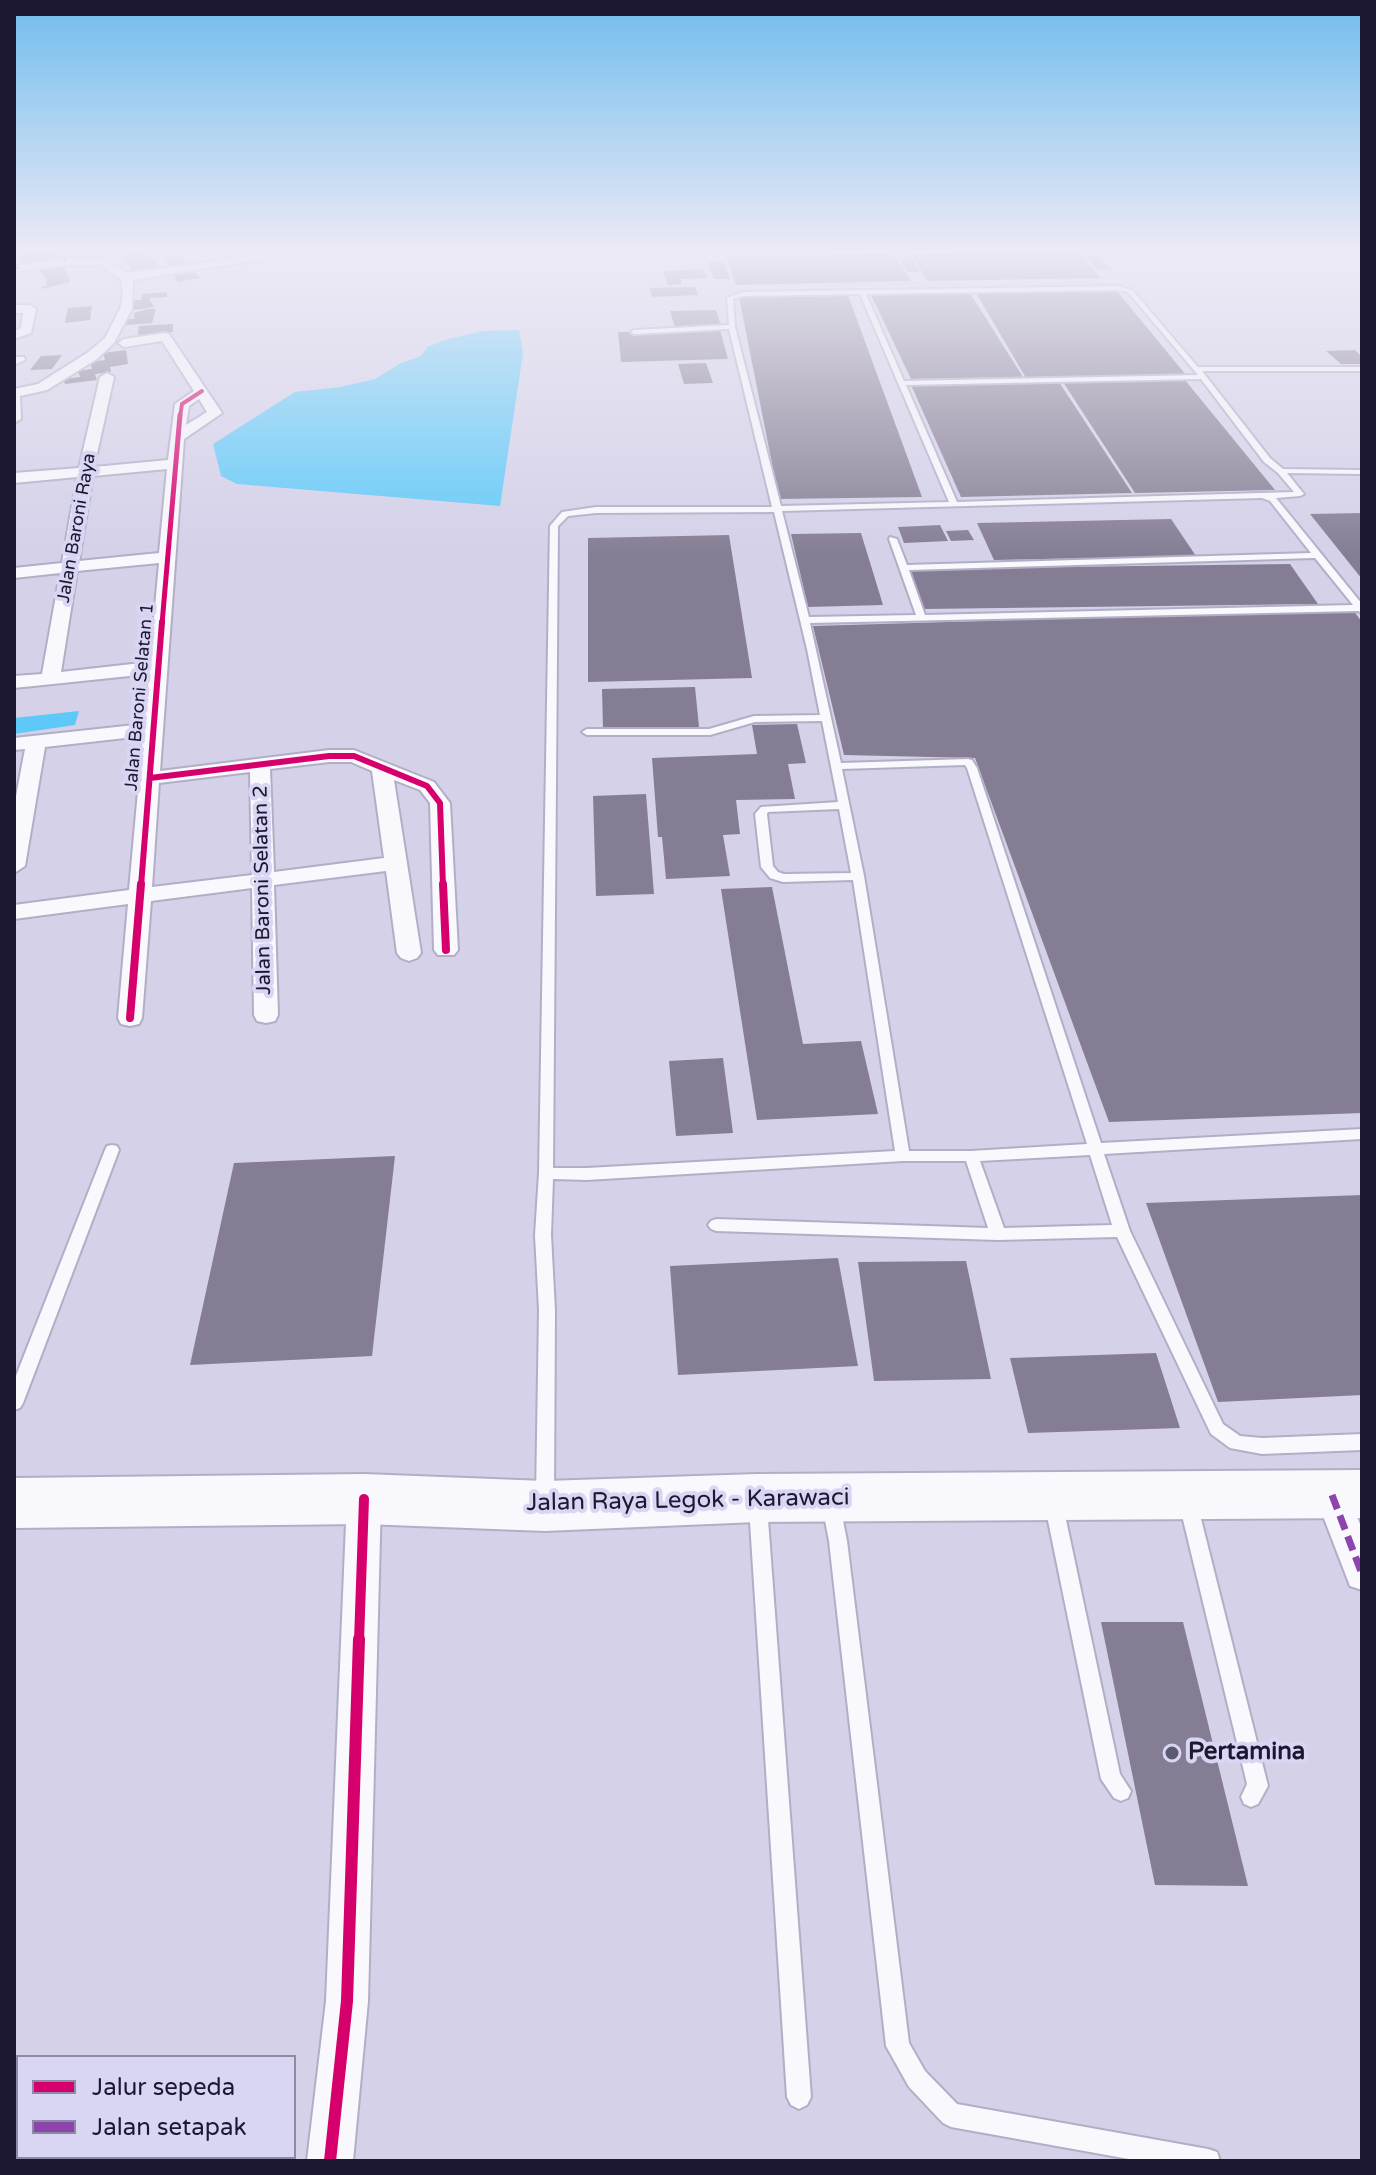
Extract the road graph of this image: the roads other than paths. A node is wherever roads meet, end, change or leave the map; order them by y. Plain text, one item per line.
1 (94, 354) edge
2 (176, 354) edge
3 (738, 354) edge
4 (889, 354) edge
5 (1182, 354) edge
6 (1362, 369) edge
7 (1199, 373) junction
8 (107, 377) dead end
9 (902, 383) junction
10 (202, 391) junction
11 (14, 395) edge
12 (14, 419) edge
13 (177, 437) junction
14 (175, 464) junction
15 (86, 471) junction
16 (1281, 471) junction
17 (1362, 472) edge
18 (14, 478) edge
19 (1262, 496) junction
20 (954, 504) junction
21 (776, 509) junction
22 (893, 539) dead end
23 (1318, 555) junction
24 (168, 557) junction
25 (69, 567) junction
26 (903, 568) junction
27 (14, 573) edge
28 (1362, 609) edge
29 (922, 618) junction
30 (805, 620) junction
31 (159, 667) junction
32 (50, 679) junction
33 (14, 682) edge
34 (826, 718) junction
35 (154, 729) junction
36 (587, 732) dead end
37 (36, 742) junction
38 (14, 744) edge
39 (260, 765) junction
40 (836, 766) junction
41 (382, 768) junction
42 (150, 778) junction
43 (844, 805) junction
44 (395, 863) junction
45 (14, 866) edge
46 (858, 876) junction
47 (263, 880) junction
48 (140, 896) junction
49 (14, 912) edge
50 (446, 950) dead end
51 (409, 953) dead end
52 (266, 1015) dead end
53 (130, 1018) dead end
54 (1362, 1134) edge
55 (1097, 1149) junction
56 (112, 1150) dead end
57 (903, 1156) junction
58 (971, 1156) junction
59 (546, 1173) junction
60 (716, 1225) dead end
61 (1122, 1231) junction
62 (998, 1234) junction
63 (14, 1403) edge
64 (1362, 1442) edge
65 (1347, 1494) edge
66 (1186, 1495) junction
67 (1052, 1496) junction
68 (829, 1497) junction
69 (757, 1498) junction
70 (364, 1499) junction
71 (14, 1503) edge
72 (545, 1506) junction
73 (1362, 1574) edge
74 (1121, 1791) dead end
75 (1251, 1797) dead end
76 (799, 2097) dead end
77 (330, 2161) edge
78 (1208, 2161) edge

1 - 11 street
2 - 10 street
3 - 21 lane
4 - 9 lane
5 - 7 lane
6 - 7 lane
7 - 9 lane
7 - 16 lane
8 - 15 street, Jalan Baroni Raya
9 - 20 lane
10 - 13 street, Jalan Baroni Selatan 1
10 - 13 street
11 - 12 street
13 - 14 street, Jalan Baroni Selatan 1
14 - 15 street
14 - 24 street, Jalan Baroni Selatan 1
15 - 18 street
15 - 25 street, Jalan Baroni Raya
16 - 17 lane
16 - 19 lane
19 - 20 lane
19 - 23 lane
20 - 21 lane
21 - 30 lane
21 - 59 lane
22 - 26 lane
23 - 26 lane
23 - 28 lane
24 - 25 street
24 - 31 street, Jalan Baroni Selatan 1
25 - 27 street
25 - 32 street, Jalan Baroni Raya
26 - 29 lane
28 - 29 lane
29 - 30 lane
30 - 34 lane
31 - 32 street
31 - 35 street, Jalan Baroni Selatan 1
32 - 33 street
34 - 36 lane
34 - 40 lane
35 - 37 street
35 - 42 street, Jalan Baroni Selatan 1
37 - 38 street
37 - 45 street
39 - 41 street
39 - 42 street
39 - 47 street, Jalan Baroni Selatan 2
40 - 43 lane
40 - 55 lane
41 - 44 street
41 - 50 street
42 - 48 street, Jalan Baroni Selatan 1
43 - 46 lane
43 - 46 lane
44 - 47 street
44 - 51 street
46 - 57 lane
47 - 48 street
47 - 52 street, Jalan Baroni Selatan 2
48 - 49 street
48 - 53 street, Jalan Baroni Selatan 1
54 - 55 lane
55 - 58 lane
55 - 61 lane
56 - 63 lane
57 - 58 lane
57 - 59 lane
58 - 62 lane
59 - 72 lane
60 - 62 lane
61 - 62 lane
61 - 64 lane
65 - 66 main road, Jalan Raya Legok - Karawaci
65 - 73 street
66 - 67 main road, Jalan Raya Legok - Karawaci
66 - 75 lane
67 - 68 main road, Jalan Raya Legok - Karawaci
67 - 74 lane
68 - 69 main road, Jalan Raya Legok - Karawaci
68 - 78 lane
69 - 72 main road, Jalan Raya Legok - Karawaci
69 - 76 lane
70 - 71 main road, Jalan Raya Legok - Karawaci
70 - 72 main road, Jalan Raya Legok - Karawaci
70 - 77 street

